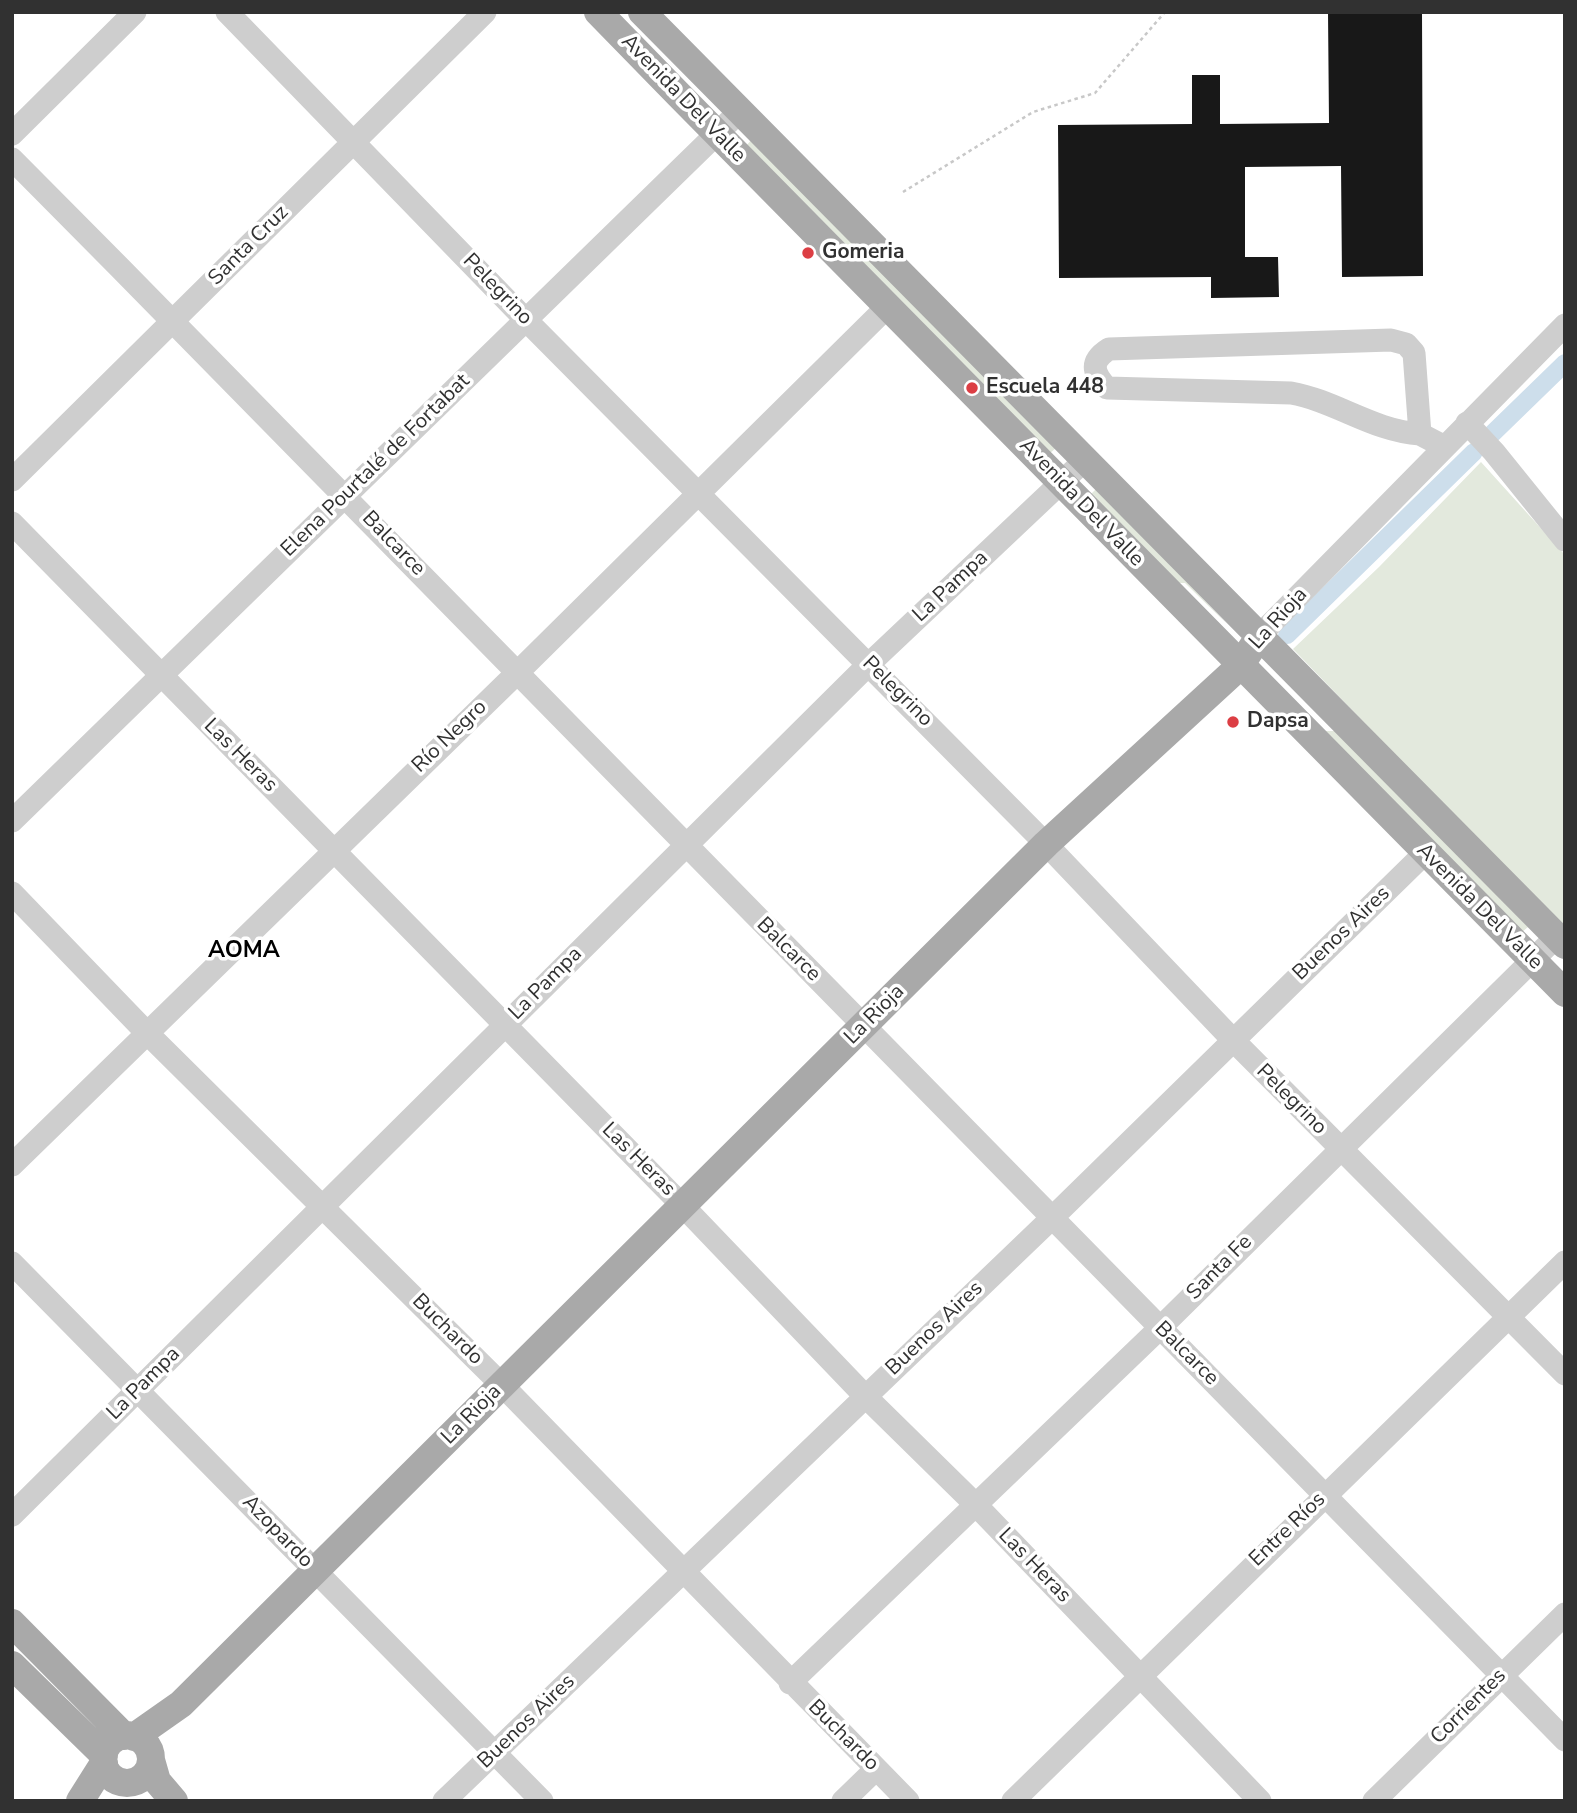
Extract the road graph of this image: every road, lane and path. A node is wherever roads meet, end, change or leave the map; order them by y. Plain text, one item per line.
1 (135, 12) edge
2 (227, 12) edge
3 (485, 12) edge
4 (598, 12) edge
5 (642, 12) edge
6 (1165, 12) edge
7 (739, 112) junction
8 (12, 134) edge
9 (716, 134) junction
10 (354, 141) junction
11 (12, 159) edge
12 (903, 192) dead end
13 (887, 307) junction
14 (525, 320) junction
15 (174, 322) junction
16 (1565, 325) edge
17 (1467, 423) junction
18 (1420, 434) junction
19 (1443, 446) junction
20 (1086, 459) junction
21 (12, 480) edge
22 (1062, 482) junction
23 (698, 494) junction
24 (346, 496) junction
25 (12, 523) edge
26 (1565, 540) edge
27 (1260, 635) junction
28 (869, 664) junction
29 (1240, 666) junction
30 (517, 673) junction
31 (161, 677) junction
32 (12, 821) edge
33 (1046, 844) junction
34 (685, 846) junction
35 (332, 850) junction
36 (1424, 854) junction
37 (12, 893) edge
38 (1560, 941) edge
39 (1533, 960) junction
40 (1565, 993) edge
41 (504, 1026) junction
42 (863, 1027) junction
43 (146, 1032) junction
44 (1233, 1040) junction
45 (1340, 1149) junction
46 (12, 1165) edge
47 (322, 1206) junction
48 (683, 1206) junction
49 (1052, 1218) junction
50 (1565, 1262) edge
51 (12, 1263) edge
52 (1507, 1317) junction
53 (1160, 1328) junction
54 (1565, 1374) edge
55 (502, 1385) junction
56 (138, 1391) junction
57 (865, 1396) junction
58 (1325, 1494) junction
59 (976, 1505) junction
60 (12, 1515) edge
61 (315, 1571) junction
62 (684, 1572) junction
63 (1565, 1614) edge
64 (12, 1623) edge
65 (12, 1665) edge
66 (1501, 1675) junction
67 (1138, 1676) junction
68 (790, 1683) junction
69 (1565, 1740) edge
70 (128, 1750) junction
71 (495, 1753) junction
72 (876, 1769) junction
73 (136, 1789) edge
74 (80, 1801) edge
75 (95, 1801) edge
76 (174, 1801) edge
77 (444, 1801) edge
78 (542, 1801) edge
79 (843, 1801) edge
80 (908, 1801) edge
81 (1013, 1801) edge
82 (1260, 1801) edge
83 (1374, 1801) edge

1 - 8 street
2 - 10 street, Pelegrino
3 - 10 street, Santa Cruz
4 - 9 main road, Avenida Del Valle
5 - 7 main road, Avenida Del Valle
6 - 12 path
7 - 9 street, Elena Pourtalé de Fortabat
7 - 20 main road, Avenida Del Valle
9 - 13 main road, Avenida Del Valle
9 - 14 street, Elena Pourtalé de Fortabat
10 - 14 street, Pelegrino
10 - 15 street, Santa Cruz
11 - 15 street, Balcarce
13 - 22 main road, Avenida Del Valle
13 - 23 street, Río Negro
14 - 23 street, Pelegrino
14 - 24 street, Elena Pourtalé de Fortabat
15 - 21 street, Santa Cruz
15 - 24 street, Balcarce
16 - 17 street, La Rioja
17 - 19 street, La Rioja
17 - 26 street
18 - 18 street
18 - 19 street
19 - 27 street, La Rioja
20 - 22 street, La Pampa
20 - 27 main road, Avenida Del Valle
22 - 28 street, La Pampa
22 - 29 main road, Avenida Del Valle
23 - 28 street, Pelegrino
23 - 30 street, Río Negro
24 - 30 street, Balcarce
24 - 31 street, Elena Pourtalé de Fortabat
25 - 31 street, Las Heras
27 - 29 main road, La Rioja
27 - 38 main road, Avenida Del Valle
28 - 33 street, Pelegrino
28 - 34 street, La Pampa
29 - 33 main road, La Rioja
29 - 36 main road, Avenida Del Valle
30 - 34 street, Balcarce
30 - 35 street, Río Negro
31 - 32 street, Elena Pourtalé de Fortabat
31 - 35 street, Las Heras
33 - 42 main road, La Rioja
33 - 44 street, Pelegrino
34 - 41 street, La Pampa
34 - 42 street, Balcarce
35 - 41 street, Las Heras
35 - 43 street, Río Negro
36 - 39 main road, Avenida Del Valle
36 - 44 street, Buenos Aires
37 - 43 street, Buchardo
38 - 39 street, Santa Fe
39 - 40 main road, Avenida Del Valle
39 - 45 street, Santa Fe
41 - 47 street, La Pampa
41 - 48 street, Las Heras
42 - 48 main road, La Rioja
42 - 49 street, Balcarce
43 - 46 street, Río Negro
43 - 47 street, Buchardo
44 - 45 street, Pelegrino
44 - 49 street, Buenos Aires
45 - 52 street, Pelegrino
45 - 53 street, Santa Fe
47 - 55 street, Buchardo
47 - 56 street, La Pampa
48 - 55 main road, La Rioja
48 - 57 street, Las Heras
49 - 53 street, Balcarce
49 - 57 street, Buenos Aires
50 - 52 street, Entre Ríos
51 - 56 street, Azopardo
52 - 54 street, Pelegrino
52 - 58 street, Entre Ríos
53 - 58 street, Balcarce
53 - 59 street, Santa Fe
55 - 61 main road, La Rioja
55 - 62 street, Buchardo
56 - 60 street, La Pampa
56 - 61 street, Azopardo
57 - 59 street, Las Heras
57 - 62 street, Buenos Aires
58 - 66 street, Balcarce
58 - 67 street, Entre Ríos
59 - 67 street, Las Heras
59 - 68 street, Santa Fe
61 - 70 main road, La Rioja
61 - 71 street, Azopardo
62 - 68 street, Buchardo
62 - 71 street, Buenos Aires
63 - 66 street, Corrientes
64 - 70 main road
65 - 70 main road
66 - 69 street, Balcarce
66 - 83 street, Corrientes
67 - 81 street, Entre Ríos
67 - 82 street, Las Heras
68 - 72 street, Buchardo
70 - 73 main road
70 - 74 main road, La Rioja
70 - 76 main road
71 - 77 street, Buenos Aires
71 - 78 street, Azopardo
72 - 79 street
72 - 80 street, Buchardo
73 - 75 main road

